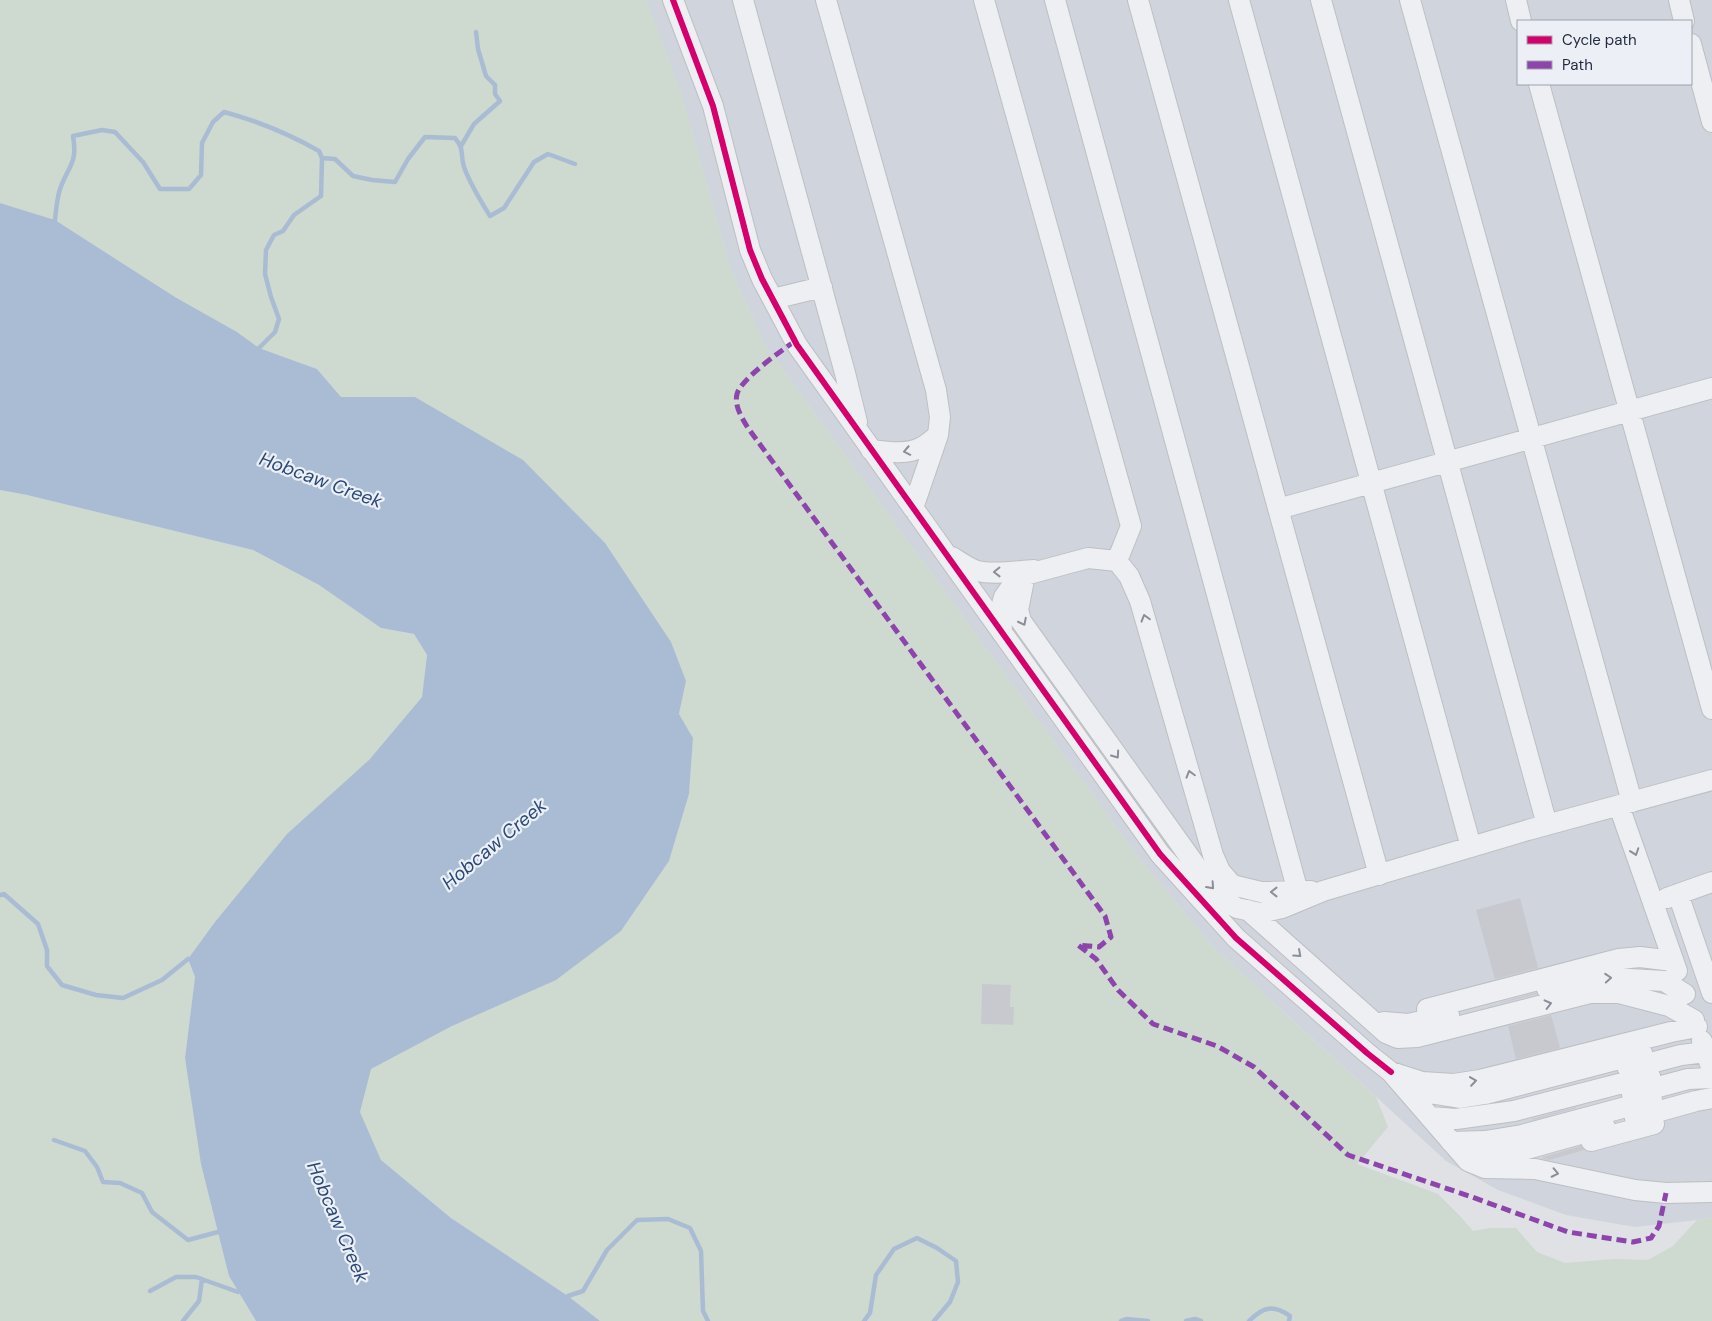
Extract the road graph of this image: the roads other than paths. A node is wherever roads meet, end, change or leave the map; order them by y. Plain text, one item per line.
1 (673, 0) edge
2 (743, 0) edge
3 (826, 0) edge
4 (984, 0) edge
5 (1055, 0) edge
6 (1138, 0) edge
7 (1239, 0) edge
8 (1321, 0) edge
9 (1410, 0) edge
10 (1516, 0) edge
11 (1679, 0) edge
12 (1522, 20) edge
13 (1684, 20) edge
14 (1692, 48) edge
15 (1539, 85) edge
16 (1712, 122) edge
17 (822, 287) junction
18 (773, 299) junction
19 (1712, 388) edge
20 (1629, 411) junction
21 (938, 435) junction
22 (1531, 438) junction
23 (866, 442) junction
24 (1448, 462) junction
25 (1372, 483) junction
26 (913, 508) junction
27 (1278, 509) junction
28 (946, 554) junction
29 (1117, 562) junction
30 (1045, 570) junction
31 (1025, 575) junction
32 (1002, 633) junction
33 (1712, 709) edge
34 (1712, 780) edge
35 (1625, 804) junction
36 (1547, 825) junction
37 (1471, 847) junction
38 (1378, 875) junction
39 (1712, 882) edge
40 (1323, 891) junction
41 (1298, 892) junction
42 (1678, 894) junction
43 (1653, 903) junction
44 (1248, 910) junction
45 (1673, 960) junction
46 (1712, 993) edge
47 (1685, 994) junction
48 (1366, 1015) junction
49 (1705, 1050) edge
50 (1391, 1072) junction
51 (1712, 1087) edge
52 (1405, 1089) junction
53 (1712, 1098) edge
54 (1712, 1109) edge
55 (1445, 1135) junction
56 (1712, 1192) edge

1 - 18 street
2 - 17 street
3 - 21 street
4 - 29 street
5 - 41 street
6 - 27 street
7 - 25 street
8 - 24 street
9 - 22 street
10 - 12 street
11 - 13 street
14 - 16 street
15 - 20 street
17 - 18 street
17 - 23 street
18 - 23 street
19 - 20 street
20 - 22 street
20 - 33 street
21 -> 23 street
21 - 26 street
22 - 24 street
22 - 35 street
23 - 26 street
24 - 25 street
24 - 36 street
25 - 27 street
25 - 37 street
26 - 28 street
27 - 38 street
30 -> 28 street
28 - 32 street
29 - 30 street
41 -> 29 street
30 - 31 street
31 - 32 street
31 -> 44 street
32 - 50 street
34 - 35 street
35 - 36 street
35 -> 43 street
36 - 37 street
37 - 38 street
38 - 40 street
39 - 42 street
40 - 41 street
40 - 44 street
42 - 43 street
42 - 46 street
43 - 45 street
44 -> 48 street
45 - 47 street
45 - 48 street
48 -> 47 street
47 - 49 street
48 -> 49 street
50 -> 49 street
49 - 52 street
49 - 55 street
49 - 55 street
50 - 52 street
51 - 55 street
52 - 55 street
53 - 55 street
54 - 55 street
55 -> 56 street

